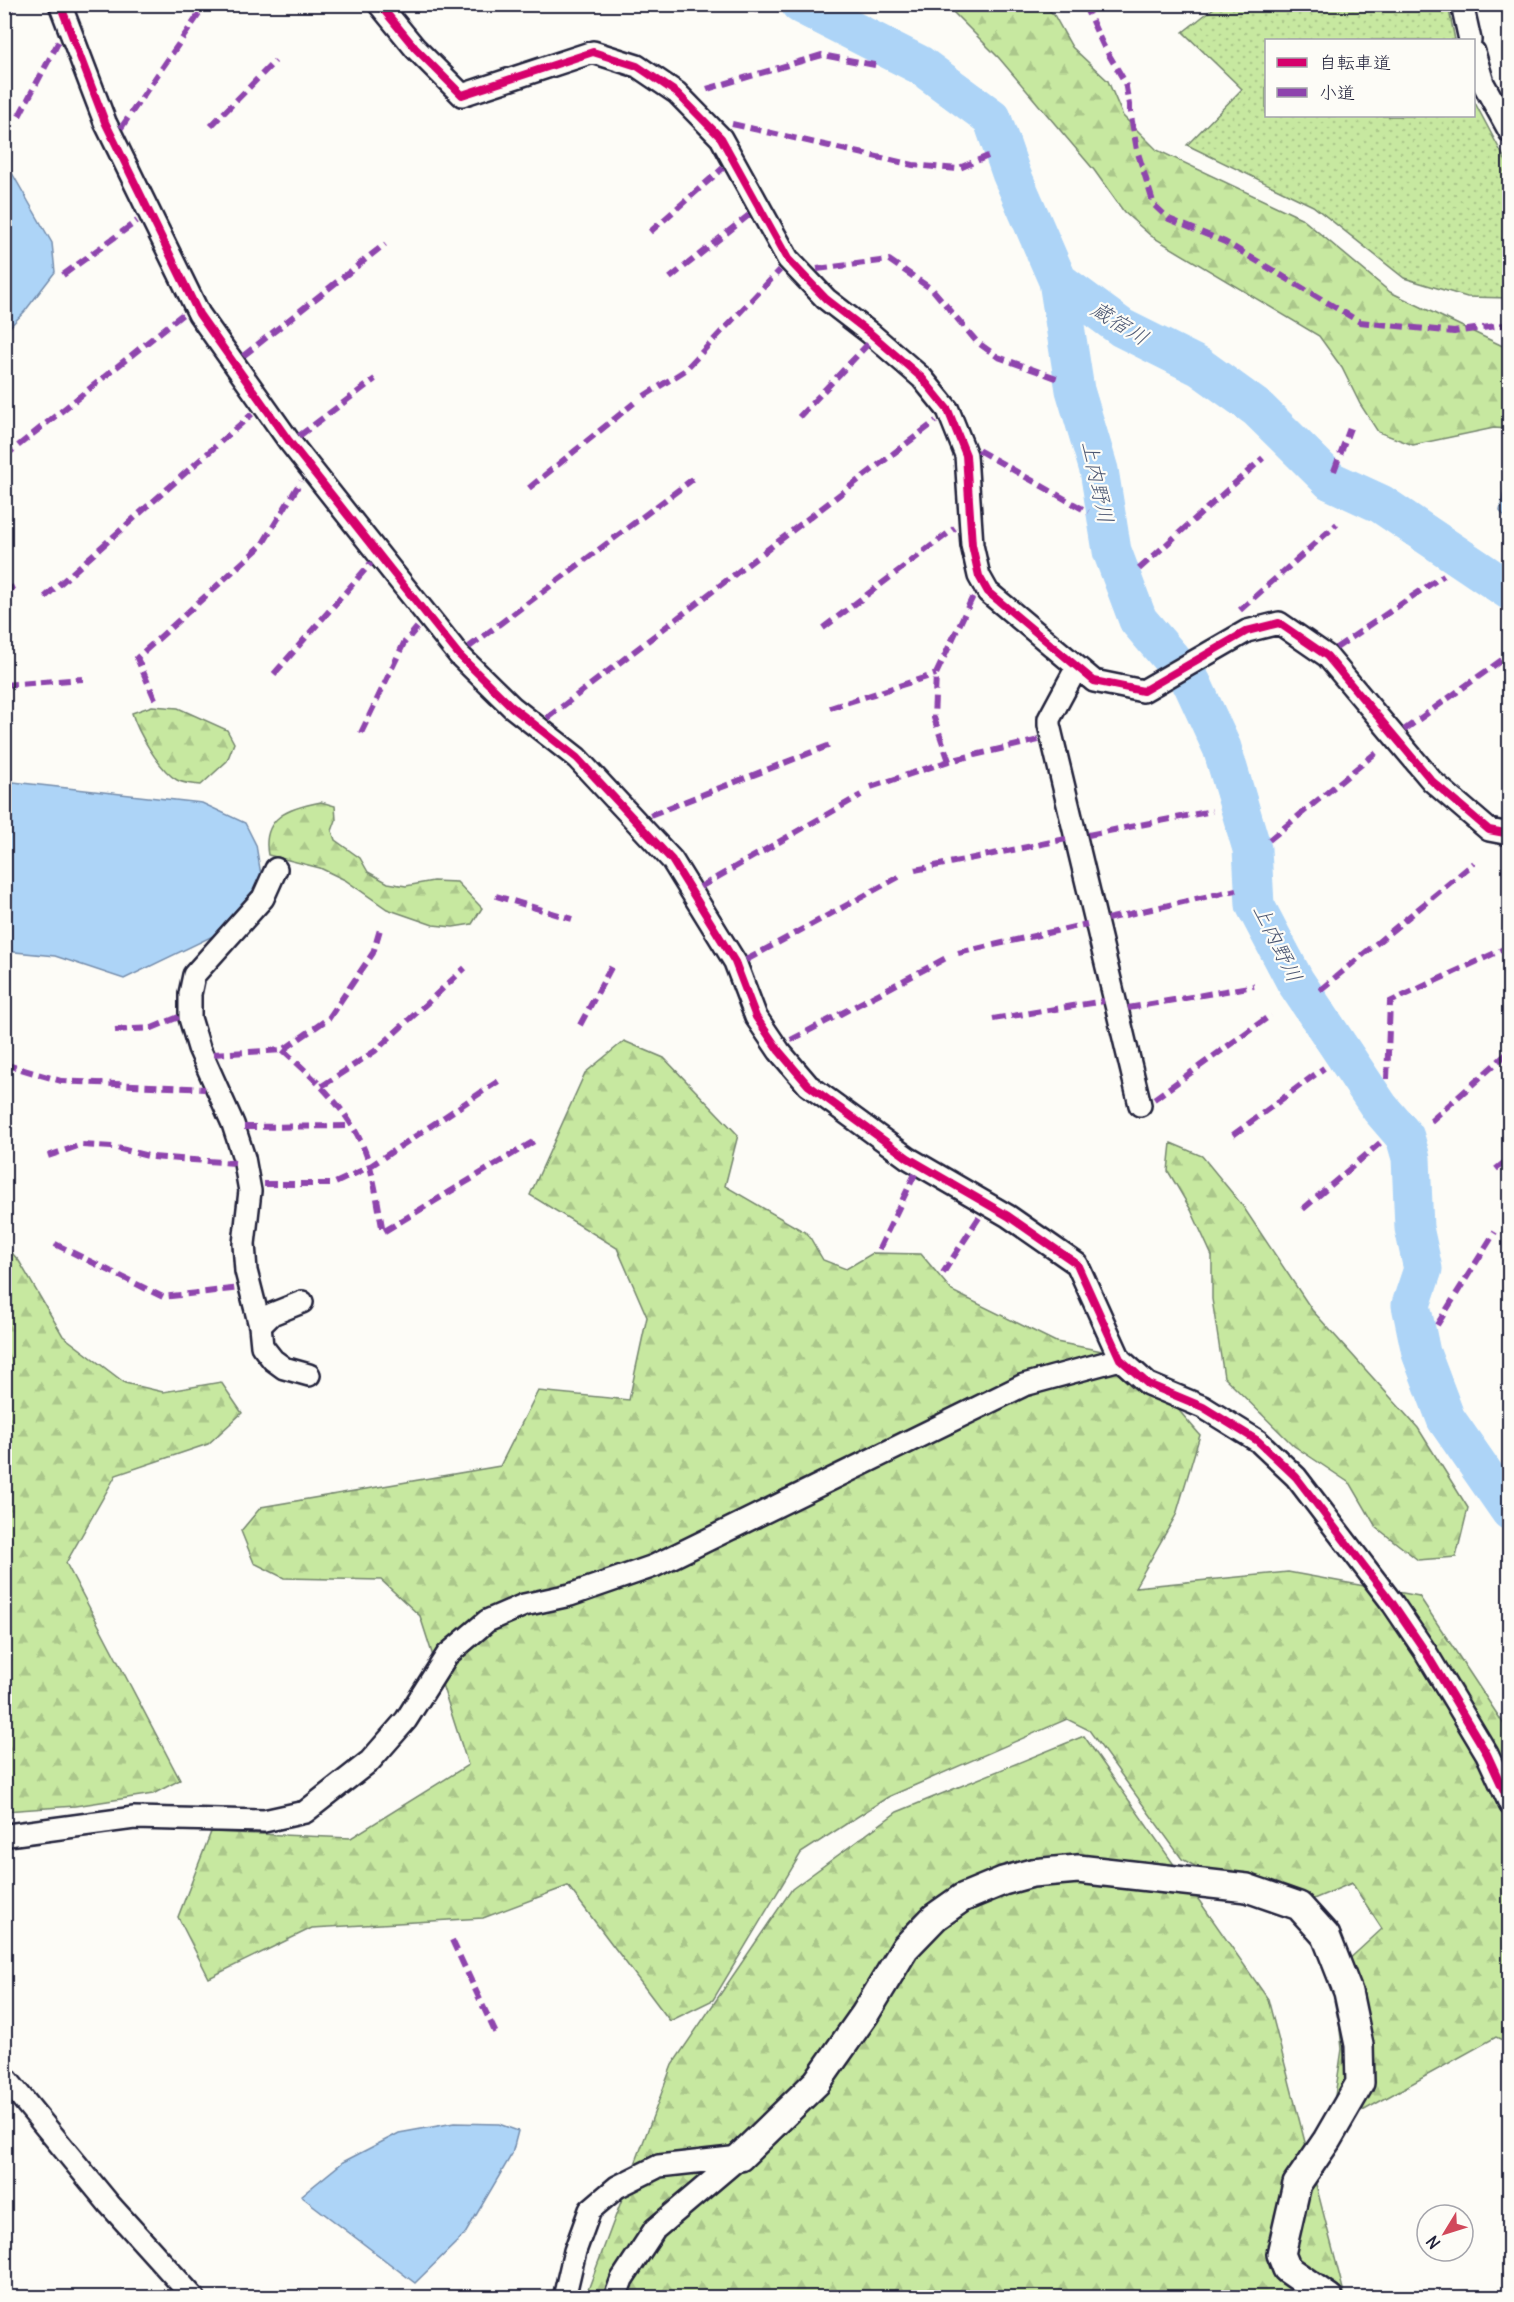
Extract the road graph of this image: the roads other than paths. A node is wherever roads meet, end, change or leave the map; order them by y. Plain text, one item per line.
1 (60, 4) edge
2 (380, 4) edge
3 (1462, 4) edge
4 (1470, 39) edge
5 (1475, 58) edge
6 (1509, 132) edge
7 (1077, 667) junction
8 (1509, 834) edge
9 (276, 869) dead end
10 (1140, 1105) dead end
11 (302, 1302) dead end
12 (260, 1326) junction
13 (1120, 1359) junction
14 (309, 1375) dead end
15 (1509, 1804) edge
16 (4, 1833) edge
17 (4, 2076) edge
18 (740, 2157) junction
19 (194, 2298) edge
20 (564, 2298) edge
21 (615, 2298) edge
22 (1329, 2298) edge

1 - 13 street
2 - 7 street
3 - 4 street
5 - 6 street
7 - 8 street
7 - 10 street
9 - 12 street
11 - 12 street
12 - 14 street
13 - 15 street
13 - 16 street
17 - 19 street
18 - 20 street
18 - 21 street
18 - 22 street

